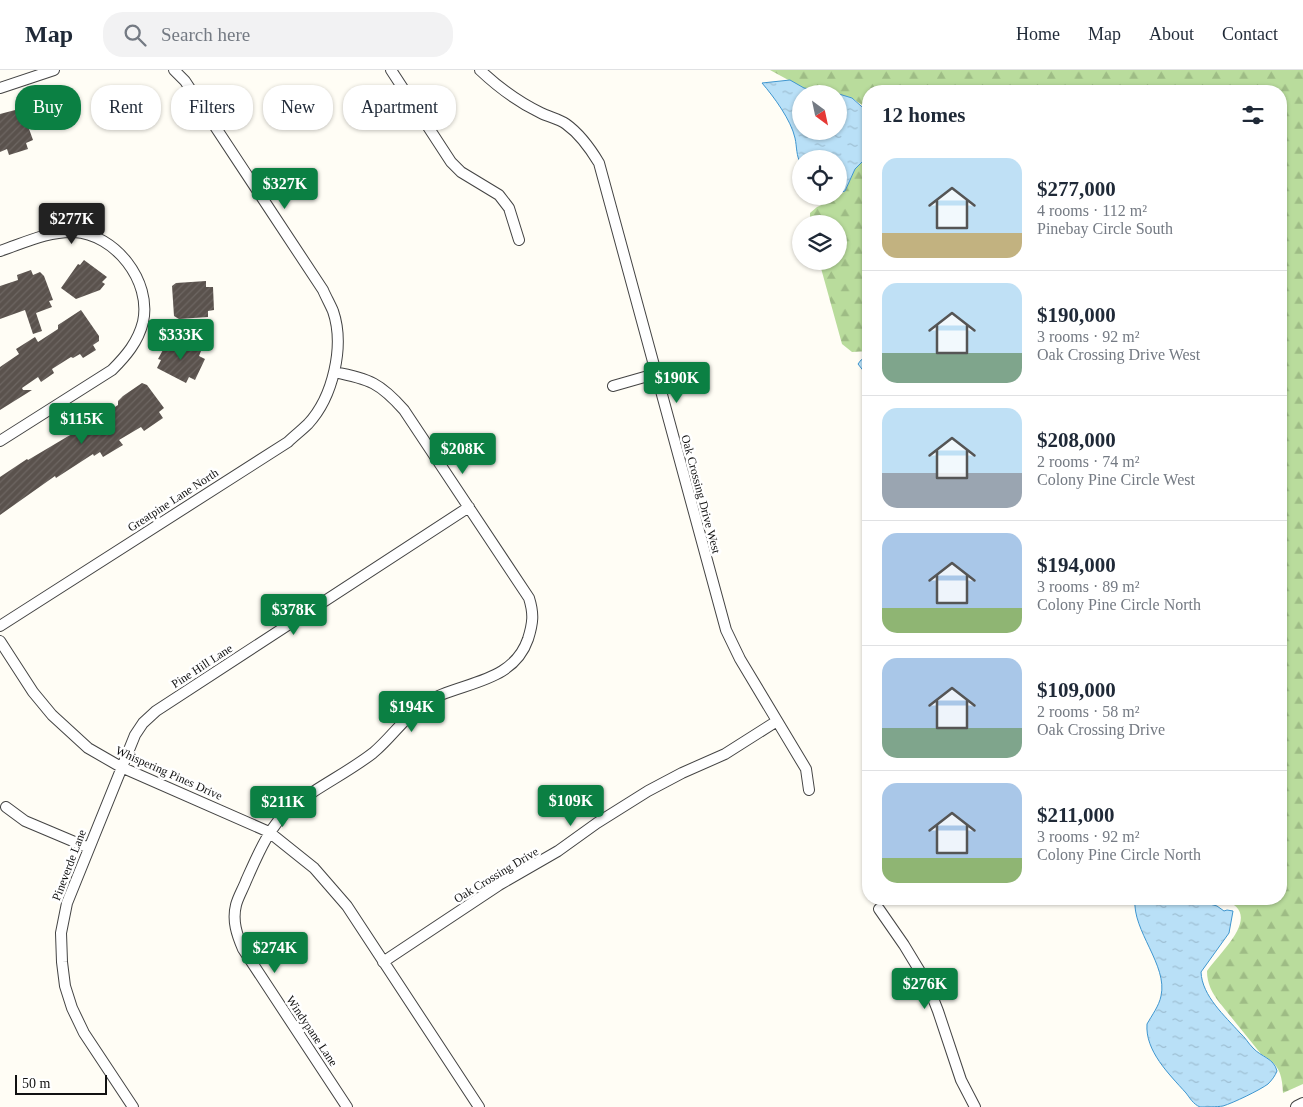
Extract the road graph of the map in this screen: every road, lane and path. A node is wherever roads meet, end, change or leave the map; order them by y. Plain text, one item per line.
1 (54, 70) edge
2 (174, 70) edge
3 (391, 70) edge
4 (480, 70) edge
5 (0, 88) edge
6 (518, 240) dead end
7 (0, 251) edge
8 (334, 372) junction
9 (656, 374) junction
10 (613, 386) dead end
11 (0, 441) edge
12 (469, 508) junction
13 (0, 626) edge
14 (0, 641) edge
15 (777, 721) junction
16 (121, 768) junction
17 (809, 790) dead end
18 (6, 807) dead end
19 (269, 832) junction
20 (89, 848) junction
21 (879, 909) dead end
22 (383, 962) junction
23 (1303, 1104) edge
24 (133, 1107) edge
25 (348, 1107) edge
26 (479, 1107) edge
27 (975, 1107) edge
28 (1296, 1107) edge

1 - 5 street
2 - 8 street, Greatpine Lane North
3 - 6 street
4 - 9 street, Oak Crossing Drive West
7 - 11 street
8 - 12 street
8 - 13 street, Greatpine Lane North
9 - 10 street
9 - 15 street, Oak Crossing Drive West
12 - 16 street, Pine Hill Lane
12 - 19 street, Windypane Lane
14 - 16 street, Whispering Pines Drive
15 - 17 street, Oak Crossing Drive West
15 - 22 street, Oak Crossing Drive
16 - 19 street, Whispering Pines Drive
16 - 20 street, Pineverde Lane
18 - 20 street
19 - 22 street, Whispering Pines Drive
19 - 25 street, Windypane Lane
20 - 24 street, Pineverde Lane
21 - 27 street
22 - 26 street, Whispering Pines Drive
23 - 28 street

